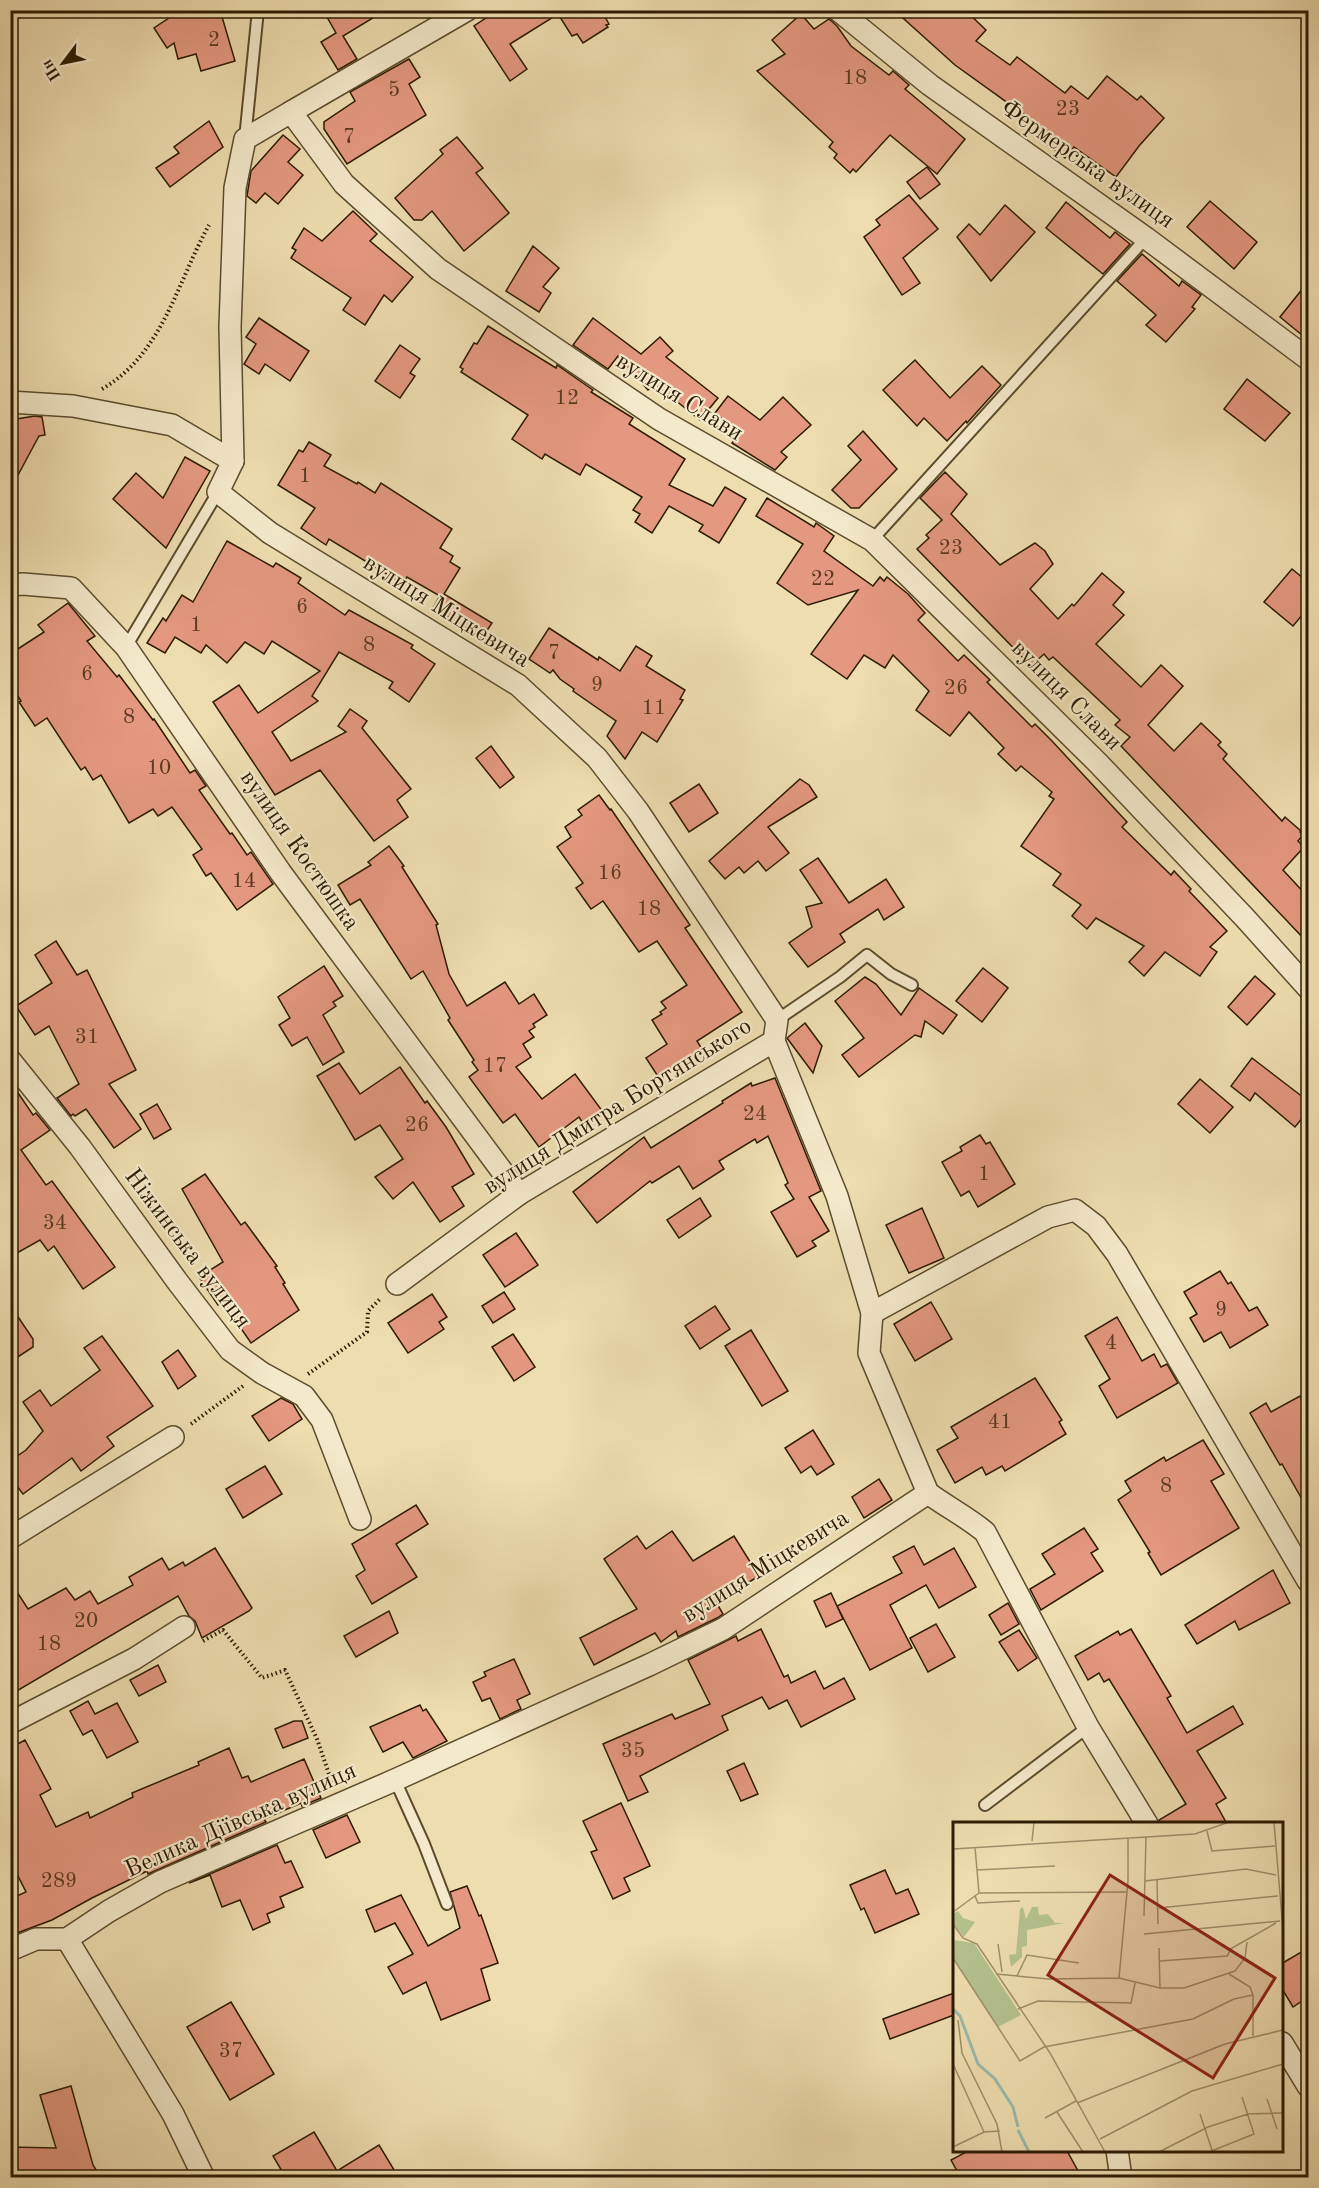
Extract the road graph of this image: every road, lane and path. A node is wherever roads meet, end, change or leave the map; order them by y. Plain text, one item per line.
1 (258, 10) edge
2 (466, 10) edge
3 (838, 10) edge
4 (291, 112) junction
5 (245, 139) junction
6 (211, 223) dead end
7 (1146, 238) junction
8 (1308, 359) edge
9 (97, 391) dead end
10 (10, 402) edge
11 (233, 461) junction
12 (218, 492) junction
13 (872, 540) junction
14 (10, 585) edge
15 (126, 647) junction
16 (912, 984) dead end
17 (1308, 988) edge
18 (775, 1030) junction
19 (10, 1060) edge
20 (519, 1194) junction
21 (397, 1284) dead end
22 (368, 1311) dead end
23 (872, 1313) junction
24 (311, 1371) dead end
25 (262, 1372) junction
26 (173, 1437) joint
27 (928, 1493) junction
28 (360, 1519) dead end
29 (13, 1530) edge
30 (1308, 1581) edge
31 (184, 1627) joint
32 (10, 1723) edge
33 (1088, 1727) junction
34 (495, 1735) joint
35 (395, 1780) junction
36 (339, 1804) junction
37 (985, 1805) dead end
38 (1146, 1822) edge
39 (447, 1904) dead end
40 (67, 1939) junction
41 (10, 1950) edge
42 (1283, 2046) edge
43 (1308, 2086) edge
44 (1117, 2152) edge
45 (204, 2178) edge
46 (1121, 2178) edge

1 - 5 lane
2 - 4 street
3 - 7 street, Фермерська вулиця
4 - 5 street
4 - 13 street, вулиця Слави
5 - 11 street
6 - 9 path
7 - 8 street, Фермерська вулиця
7 - 13 lane
10 - 11 street
11 - 12 street
12 - 15 lane
12 - 18 street, вулиця Міцкевича
13 - 17 street, вулиця Слави
14 - 15 street, вулиця Костюшка
15 - 20 street, вулиця Костюшка
16 - 18 lane, вулиця Дмитра Бортянського
18 - 20 street, вулиця Дмитра Бортянського
18 - 23 street, вулиця Міцкевича
19 - 25 street, Ніжинська вулиця
20 - 21 street, вулиця Дмитра Бортянського
22 - 24 path
23 - 27 street, вулиця Міцкевича
23 - 30 street
25 - 26 path
25 - 28 street, Ніжинська вулиця
26 - 29 street
27 - 33 street
27 - 34 street, вулиця Міцкевича
31 - 32 street
31 - 36 path
33 - 37 lane
33 - 38 street
34 - 35 street, Велика Діївська вулиця
35 - 36 street, Велика Діївська вулиця
35 - 39 lane
36 - 40 street, Велика Діївська вулиця
40 - 41 street
40 - 45 street
42 - 43 street
44 - 46 street

